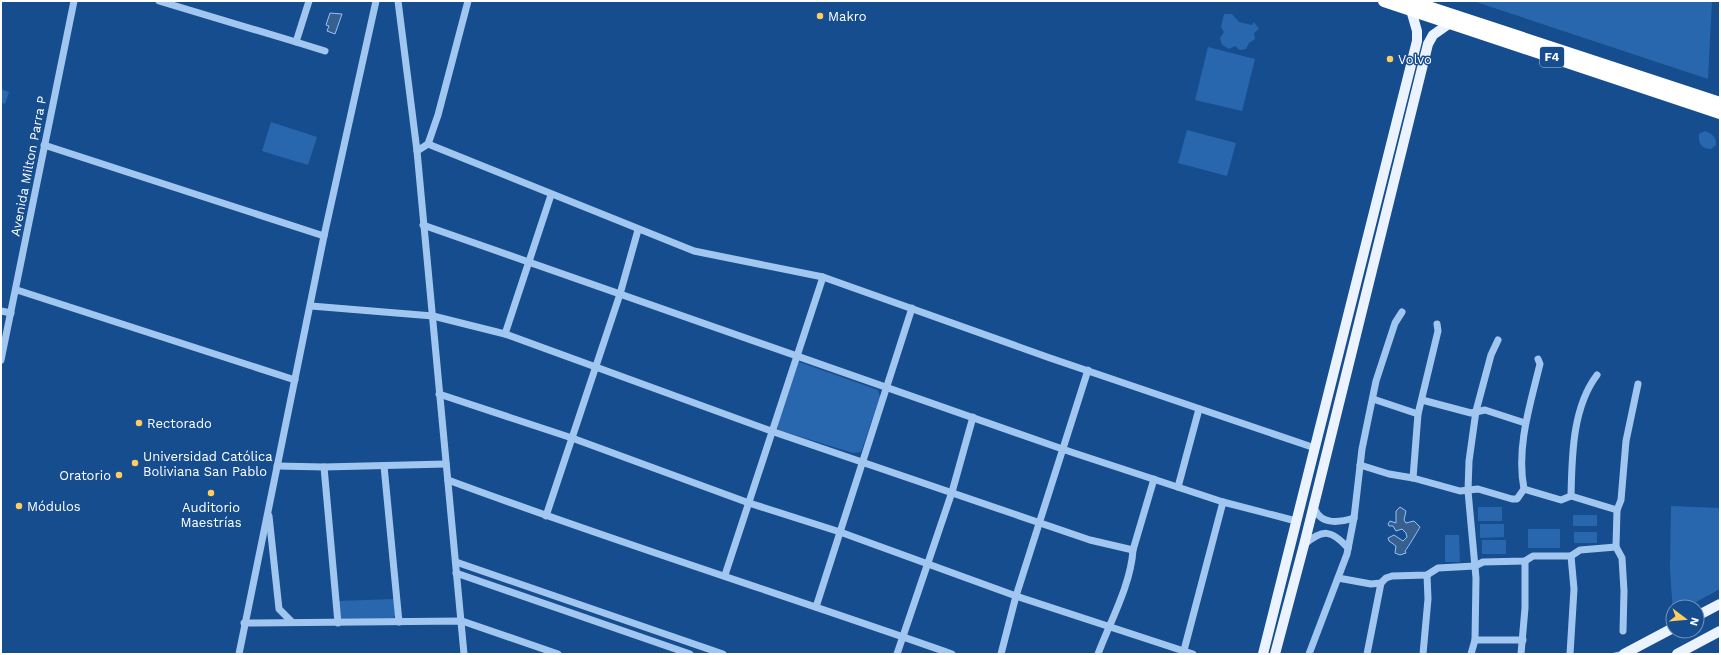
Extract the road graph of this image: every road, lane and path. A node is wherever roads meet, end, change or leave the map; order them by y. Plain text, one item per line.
1 (74, 1) edge
2 (159, 1) edge
3 (309, 1) edge
4 (376, 1) edge
5 (398, 1) edge
6 (468, 1) edge
7 (1384, 1) edge
8 (1410, 6) edge
9 (1450, 22) junction
10 (1417, 41) junction
11 (296, 42) junction
12 (1428, 44) junction
13 (325, 51) dead end
14 (1720, 104) edge
15 (1720, 113) edge
16 (428, 144) junction
17 (44, 145) junction
18 (417, 151) junction
19 (551, 195) junction
20 (424, 225) junction
21 (638, 230) junction
22 (324, 236) junction
23 (530, 261) junction
24 (823, 277) junction
25 (1358, 277) junction
26 (1370, 278) junction
27 (16, 290) junction
28 (620, 294) junction
29 (311, 306) junction
30 (912, 308) junction
31 (1, 311) edge
32 (1402, 312) dead end
33 (11, 313) junction
34 (433, 316) junction
35 (1437, 324) dead end
36 (505, 334) junction
37 (1498, 340) dead end
38 (798, 357) junction
39 (1538, 358) dead end
40 (1, 360) edge
41 (596, 366) junction
42 (1088, 370) junction
43 (1597, 375) dead end
44 (295, 380) junction
45 (1638, 384) dead end
46 (887, 386) junction
47 (439, 394) junction
48 (1373, 399) junction
49 (1422, 400) junction
50 (1199, 409) junction
51 (1476, 411) junction
52 (1418, 414) junction
53 (974, 418) junction
54 (1525, 423) junction
55 (774, 432) junction
56 (572, 438) junction
57 (1315, 448) junction
58 (1064, 449) junction
59 (1312, 458) junction
60 (862, 461) junction
61 (1325, 462) junction
62 (446, 464) junction
63 (1360, 465) junction
64 (277, 466) junction
65 (384, 466) junction
66 (324, 467) junction
67 (1413, 478) junction
68 (1154, 479) junction
69 (448, 480) junction
70 (1178, 487) junction
71 (1524, 489) junction
72 (1468, 491) junction
73 (952, 492) junction
74 (1571, 496) junction
75 (1223, 502) junction
76 (749, 503) junction
77 (268, 507) junction
78 (1314, 507) junction
79 (1617, 510) junction
80 (546, 516) junction
81 (1354, 518) junction
82 (1296, 521) junction
83 (1039, 523) junction
84 (840, 532) junction
85 (1304, 545) junction
86 (1616, 547) junction
87 (1348, 548) junction
88 (1133, 550) junction
89 (1571, 556) junction
90 (1525, 561) junction
91 (456, 562) junction
92 (928, 566) junction
93 (1475, 566) junction
94 (456, 573) junction
95 (725, 575) junction
96 (1427, 576) junction
97 (1338, 578) junction
98 (1281, 581) junction
99 (1381, 583) junction
100 (1293, 585) junction
101 (1016, 596) junction
102 (1720, 604) edge
103 (816, 607) junction
104 (1705, 612) edge
105 (462, 621) junction
106 (292, 622) junction
107 (398, 622) junction
108 (244, 623) junction
109 (338, 623) junction
110 (1108, 625) junction
111 (1623, 631) dead end
112 (1720, 631) edge
113 (1665, 632) edge
114 (903, 637) junction
115 (1475, 640) junction
116 (1523, 640) junction
117 (1183, 652) edge
118 (239, 654) edge
119 (464, 654) edge
120 (558, 654) edge
121 (690, 654) edge
122 (723, 654) edge
123 (897, 654) edge
124 (952, 654) edge
125 (1001, 654) edge
126 (1098, 654) edge
127 (1193, 654) edge
128 (1263, 654) edge
129 (1275, 654) edge
130 (1309, 654) edge
131 (1367, 654) edge
132 (1423, 654) edge
133 (1471, 654) edge
134 (1521, 654) edge
135 (1570, 654) edge
136 (1624, 654) edge
137 (1677, 654) edge

1 - 17 street, Avenida Milton Parra P
2 - 11 street
3 - 11 street
4 - 22 street
5 - 18 street
6 - 16 street
7 - 8 highway, F4
8 - 9 highway, F4
8 - 10 main road
8 - 14 highway, F4
9 - 12 main road
9 - 15 highway, F4
10 - 12 main road
10 - 25 main road
11 - 13 street
12 - 26 main road
16 - 18 street
16 - 19 street
17 - 22 street
17 - 27 street, Avenida Milton Parra P
18 - 20 street
19 - 21 street
19 - 23 street
20 - 23 street
20 - 34 street
21 - 24 street
21 - 28 street
22 - 29 street
23 - 28 street
23 - 36 street
24 - 30 street
24 - 38 street
25 - 26 main road
25 - 57 main road
26 - 61 main road
27 - 33 street, Avenida Milton Parra P
27 - 44 street
28 - 38 street
28 - 41 street
29 - 34 street
29 - 44 street
30 - 42 street
30 - 46 street
31 - 33 street
32 - 48 street
33 - 40 street, Avenida Milton Parra P
34 - 36 street
34 - 47 street
35 - 49 street
36 - 41 street
37 - 51 street
38 - 46 street
38 - 55 street
39 - 54 street
41 - 55 street
41 - 56 street
42 - 50 street
42 - 58 street
43 - 74 street
44 - 64 street
45 - 79 street
46 - 53 street
46 - 60 street
47 - 56 street
47 - 62 street
48 - 52 street
48 - 63 street
49 - 51 street
49 - 52 street
50 - 57 street
50 - 70 street
51 - 54 street
51 - 72 street
52 - 67 street
53 - 58 street
53 - 73 street
54 - 71 street
55 - 60 street
55 - 76 street
56 - 76 street
56 - 80 street
57 - 59 main road
58 - 68 street
58 - 83 street
59 - 61 main road
59 - 82 main road
60 - 73 street
60 - 84 street
61 - 78 main road
62 - 65 street
62 - 69 street
63 - 67 street
63 - 81 street
64 - 66 street
64 - 77 street
65 - 66 street
65 - 107 street
66 - 109 street
67 - 72 street
68 - 70 street
68 - 88 street
69 - 80 street
69 - 91 street
70 - 75 street
71 - 72 street
71 - 74 street
72 - 93 street
73 - 83 street
73 - 92 street
74 - 79 street
75 - 82 street
75 - 117 street
76 - 84 street
76 - 95 street
77 - 106 street
77 - 108 street
78 - 81 street
78 - 85 main road
79 - 86 street
80 - 95 street
81 - 87 street
82 - 98 main road
83 - 88 street
83 - 101 street
84 - 92 street
84 - 103 street
85 - 87 street
85 - 100 main road
86 - 89 street
86 - 111 street
87 - 97 street
88 - 110 street
89 - 90 street
89 - 135 street
90 - 93 street
90 - 116 street
91 - 94 street
91 - 122 street
92 - 101 street
92 - 114 street
93 - 96 street
93 - 115 street
94 - 105 street
94 - 121 street
95 - 103 street
96 - 99 street
96 - 132 street
97 - 99 street
97 - 130 street
98 - 100 main road
98 - 128 main road
99 - 131 street
100 - 129 main road
101 - 110 street
101 - 125 street
102 - 104 main road
103 - 114 street
105 - 107 street
105 - 119 street
105 - 120 street
106 - 108 street
106 - 109 street
107 - 109 street
108 - 118 street
110 - 117 street
110 - 126 street
112 - 137 main road
113 - 136 main road
114 - 123 street
114 - 124 street
115 - 116 street
115 - 133 street
116 - 134 street
117 - 127 street

